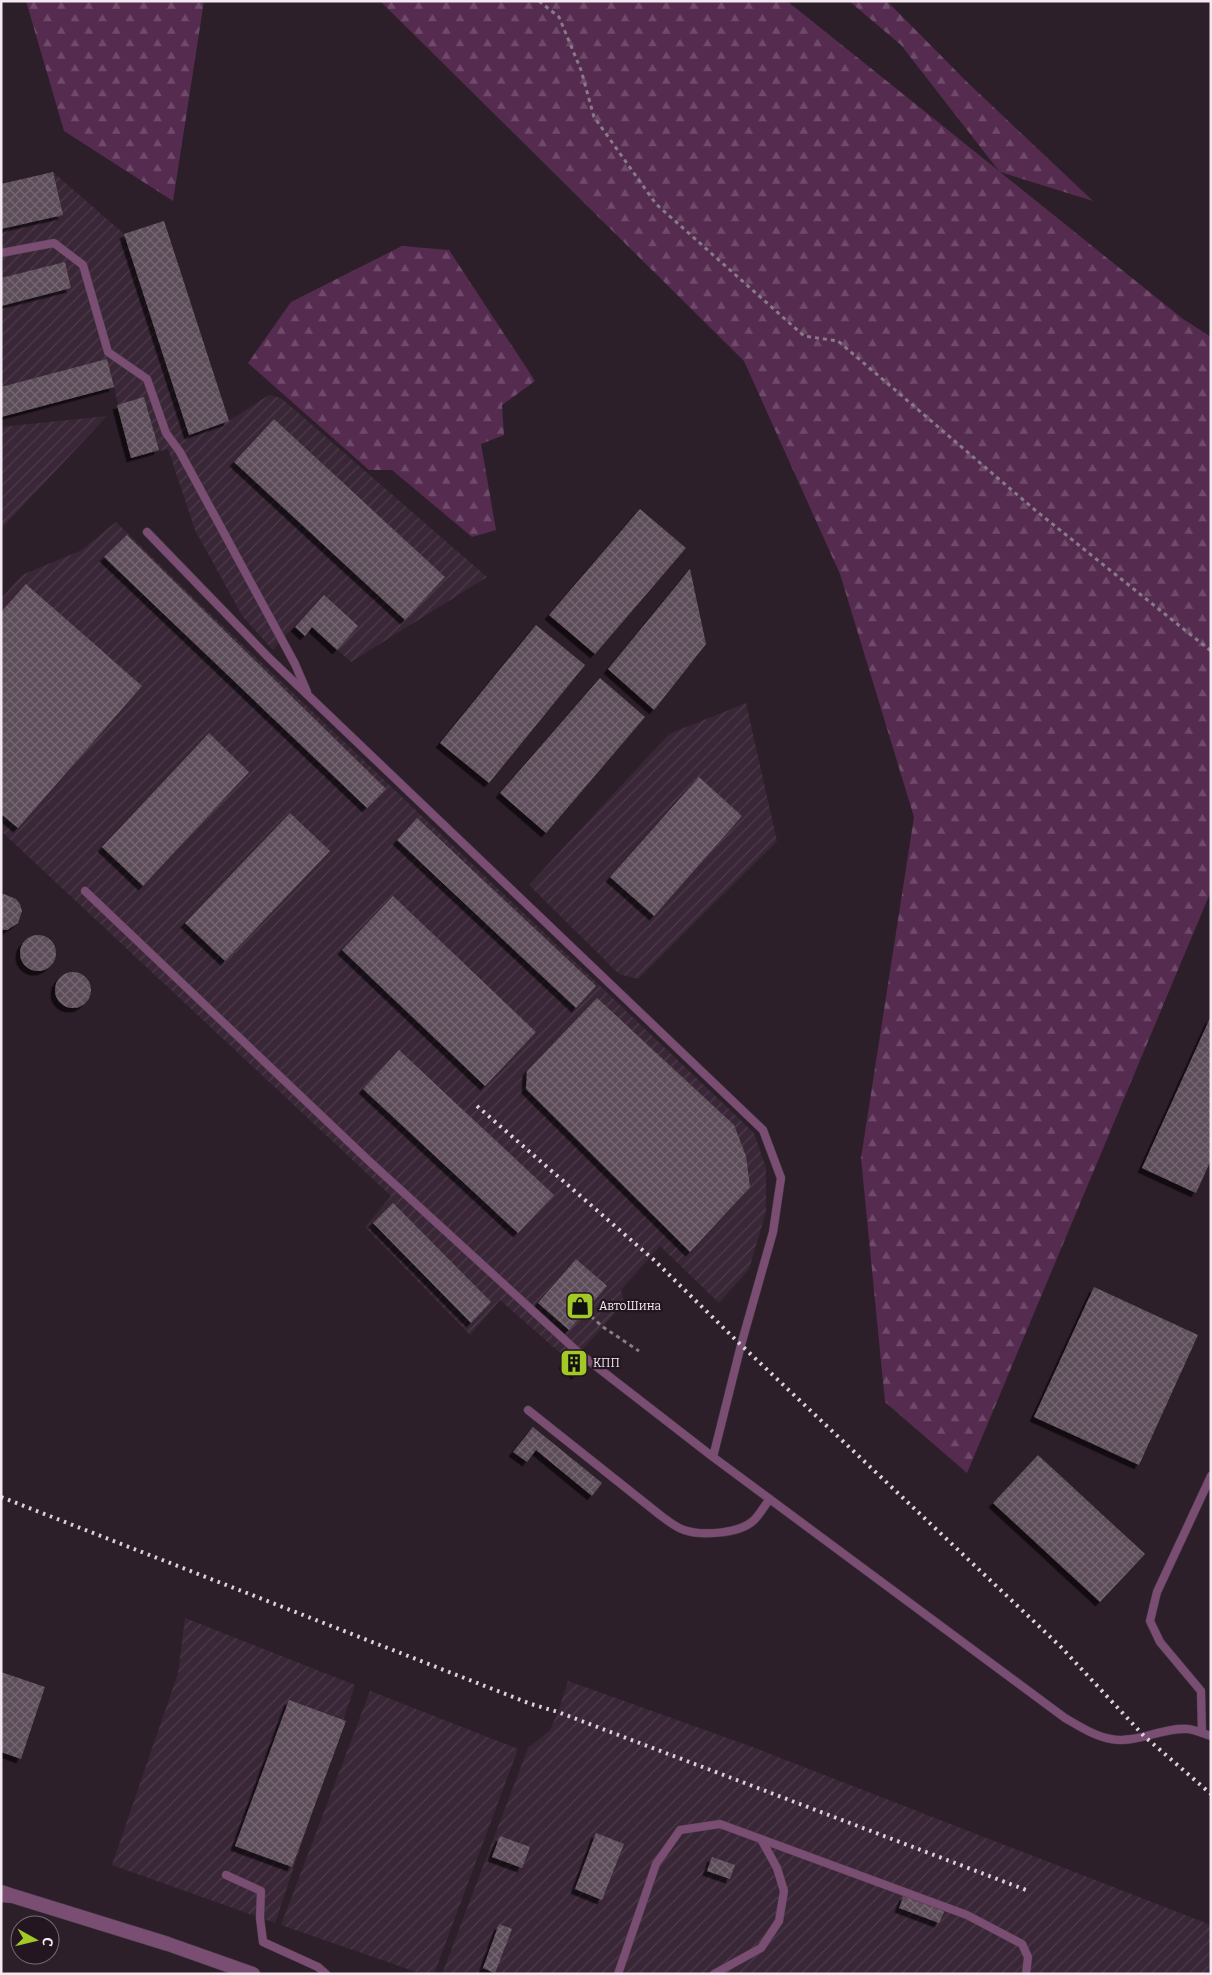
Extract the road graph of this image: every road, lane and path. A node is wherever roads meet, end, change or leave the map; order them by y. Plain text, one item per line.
1 (539, 1) edge
2 (1, 253) edge
3 (147, 532) dead end
4 (1211, 651) edge
5 (309, 696) junction
6 (85, 891) dead end
7 (585, 1311) dead end
8 (639, 1352) dead end
9 (528, 1410) dead end
10 (714, 1457) junction
11 (1211, 1476) edge
12 (770, 1499) junction
13 (1202, 1733) junction
14 (1211, 1736) edge
15 (761, 1839) junction
16 (226, 1875) dead end
17 (5, 1894) edge
18 (253, 1974) edge
19 (326, 1974) edge
20 (618, 1974) edge
21 (714, 1974) edge
22 (1026, 1974) edge

1 - 4 path
2 - 5 lane
3 - 5 lane
5 - 10 lane
6 - 10 lane
7 - 8 path
9 - 12 lane
10 - 12 lane
11 - 13 lane
12 - 13 lane
13 - 14 lane
15 - 20 lane
15 - 21 lane
15 - 22 lane
16 - 19 lane
17 - 18 street

